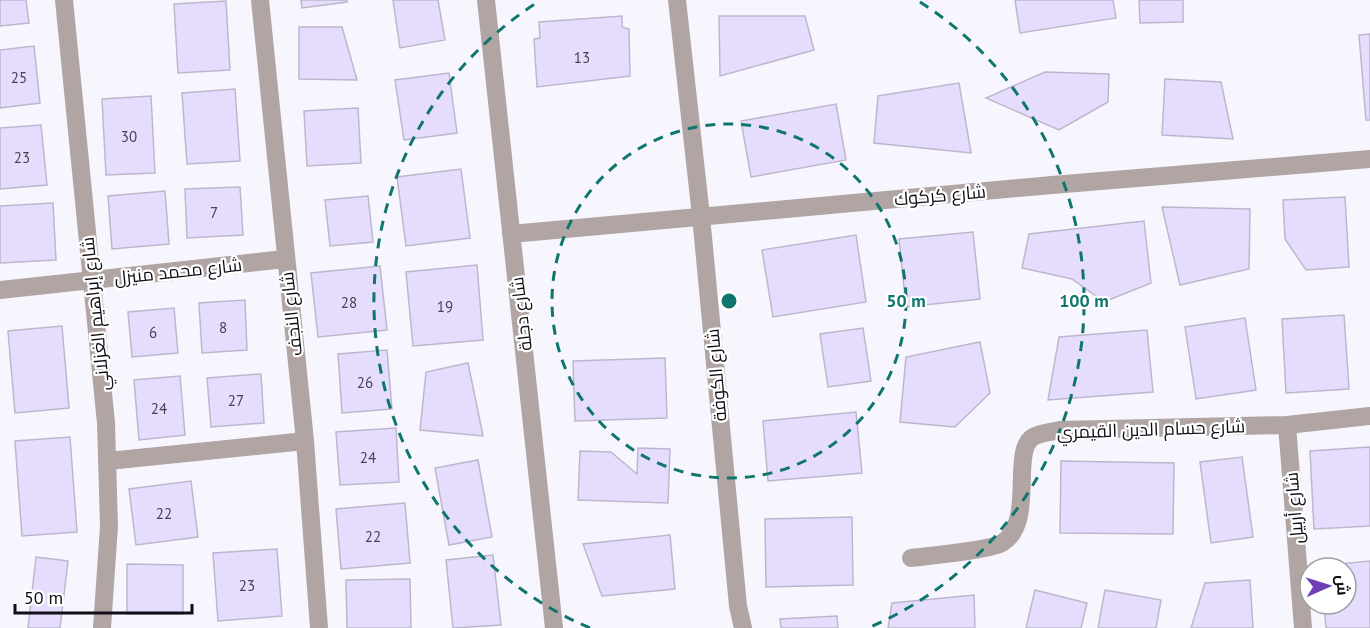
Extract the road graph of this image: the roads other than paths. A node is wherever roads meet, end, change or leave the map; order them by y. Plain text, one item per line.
1 (64, 0) edge
2 (260, 0) edge
3 (486, 0) edge
4 (677, 0) edge
5 (1370, 159) edge
6 (701, 216) junction
7 (511, 234) junction
8 (285, 259) junction
9 (91, 280) junction
10 (0, 290) edge
11 (1370, 416) edge
12 (1287, 425) junction
13 (305, 441) junction
14 (108, 461) junction
15 (910, 558) dead end
16 (738, 606) junction
17 (102, 628) edge
18 (319, 628) edge
19 (554, 628) edge
20 (735, 628) edge
21 (743, 628) edge
22 (1304, 628) edge

1 - 9 street, شارع إبراهيم الغزلاني
2 - 8 street, شارع النجف
3 - 7 street, شارع دجلة
4 - 6 street, شارع الكوفة
5 - 6 street, شارع كركوك
6 - 7 street, شارع كركوك
6 - 16 street, شارع الكوفة
7 - 19 street, شارع دجلة
8 - 9 street, شارع محمد منيزل
8 - 13 street, شارع النجف
9 - 10 street, شارع محمد منيزل
9 - 14 street, شارع إبراهيم الغزلاني
11 - 12 street, شارع حسام الدين القيمري
12 - 15 street, شارع حسام الدين القيمري
12 - 22 street, شارع أربيل
13 - 14 street
13 - 18 street, شارع النجف
14 - 17 street, شارع إبراهيم الغزلاني
16 - 20 street, شارع الكوفة
16 - 21 street, شارع الكوفة

